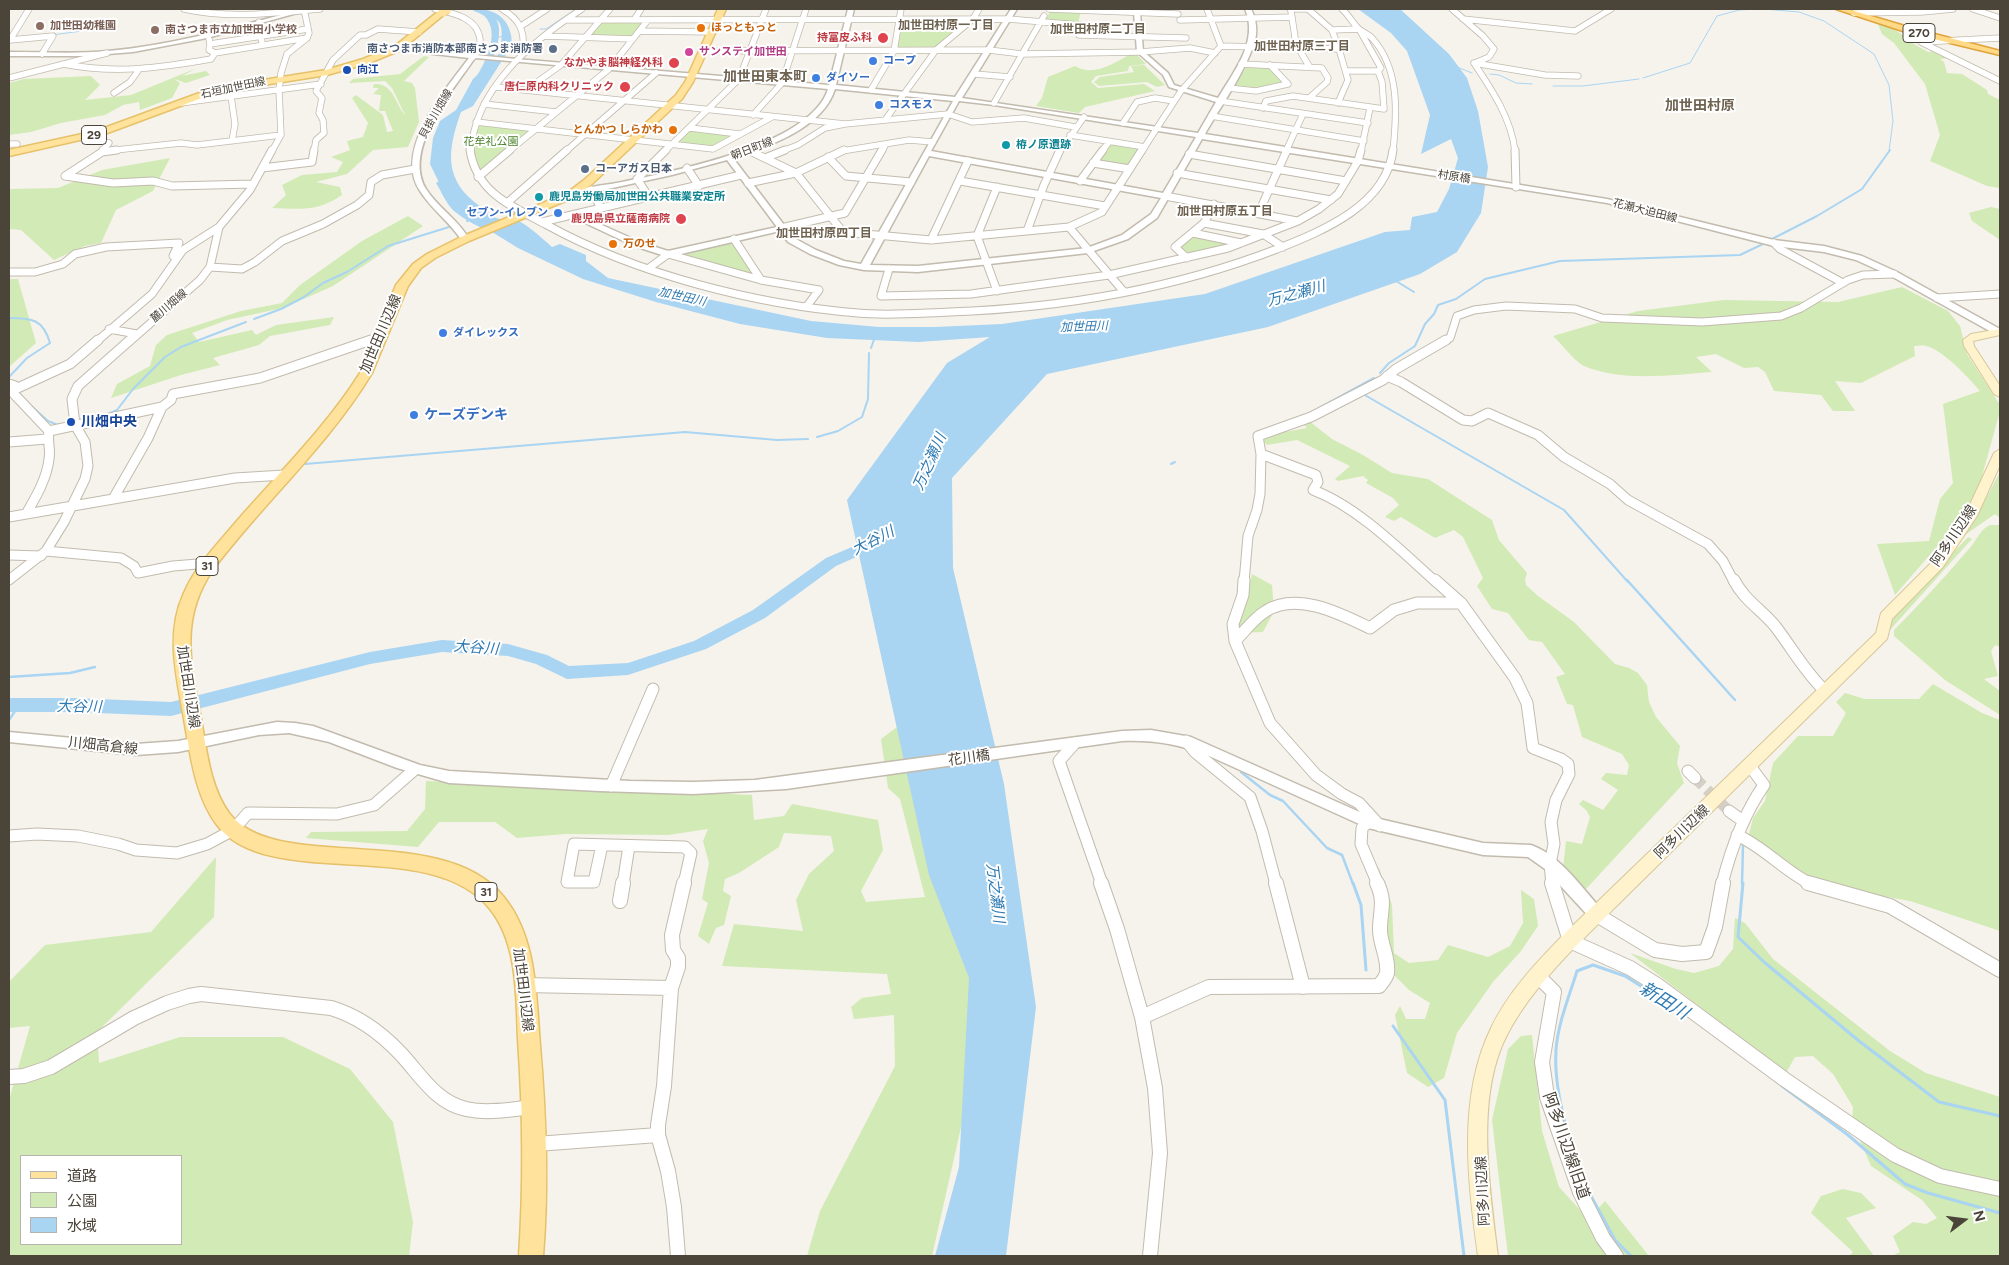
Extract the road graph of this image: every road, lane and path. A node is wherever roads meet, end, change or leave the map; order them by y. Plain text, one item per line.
1 (29, 9) edge
2 (184, 9) edge
3 (304, 9) edge
4 (320, 9) edge
5 (502, 9) edge
6 (547, 9) edge
7 (582, 9) edge
8 (610, 9) edge
9 (641, 9) edge
10 (722, 9) edge
11 (766, 9) edge
12 (806, 9) edge
13 (851, 9) edge
14 (901, 9) edge
15 (979, 9) edge
16 (1014, 9) edge
17 (1048, 9) edge
18 (1207, 9) edge
19 (1248, 9) edge
20 (1290, 9) edge
21 (1342, 9) edge
22 (1452, 9) edge
23 (1611, 9) edge
24 (1840, 9) edge
25 (1952, 9) edge
26 (1973, 9) edge
27 (442, 10) edge
28 (1084, 10) edge
29 (1136, 11) edge
30 (1854, 13) junction
31 (230, 14) junction
32 (1178, 14) edge
33 (1292, 17) junction
34 (2000, 18) edge
35 (803, 19) junction
36 (849, 19) junction
37 (899, 19) junction
38 (974, 19) junction
39 (1008, 19) junction
40 (1253, 19) junction
41 (1463, 19) junction
42 (565, 20) junction
43 (600, 20) junction
44 (634, 20) junction
45 (648, 20) junction
46 (717, 20) junction
47 (761, 20) junction
48 (1211, 20) junction
49 (1041, 21) junction
50 (259, 22) junction
51 (249, 24) junction
52 (1080, 25) junction
53 (521, 26) junction
54 (308, 29) junction
55 (1358, 29) junction
56 (1332, 30) junction
57 (640, 31) junction
58 (419, 32) junction
59 (712, 32) junction
60 (209, 35) junction
61 (1079, 35) junction
62 (261, 36) junction
63 (544, 36) junction
64 (585, 37) junction
65 (1139, 37) junction
66 (307, 38) junction
67 (1186, 38) junction
68 (2000, 38) edge
69 (10, 39) edge
70 (633, 39) junction
71 (1949, 41) junction
72 (210, 44) junction
73 (262, 46) junction
74 (1221, 46) junction
75 (1250, 47) junction
76 (398, 48) junction
77 (1190, 48) junction
78 (1297, 48) junction
79 (1339, 49) junction
80 (936, 50) junction
81 (988, 50) junction
82 (703, 51) junction
83 (750, 51) junction
84 (793, 51) junction
85 (841, 51) junction
86 (894, 51) junction
87 (526, 52) junction
88 (1140, 52) junction
89 (107, 53) junction
90 (215, 53) junction
91 (1215, 53) junction
92 (2000, 53) edge
93 (9, 54) edge
94 (42, 54) junction
95 (1022, 54) junction
96 (1075, 54) junction
97 (475, 58) junction
98 (514, 61) junction
99 (1474, 63) junction
100 (63, 64) junction
101 (1241, 64) junction
102 (561, 65) junction
103 (1270, 65) junction
104 (1309, 66) junction
105 (609, 69) junction
106 (9, 70) edge
107 (138, 71) junction
108 (1347, 71) junction
109 (1378, 71) junction
110 (28, 72) junction
111 (327, 72) junction
112 (656, 73) junction
113 (974, 74) junction
114 (692, 76) junction
115 (1578, 76) dead end
116 (1010, 77) junction
117 (9, 78) edge
118 (280, 78) junction
119 (739, 79) junction
120 (2000, 80) edge
121 (782, 83) junction
122 (321, 84) junction
123 (496, 87) junction
124 (832, 87) junction
125 (1228, 88) junction
126 (279, 90) junction
127 (526, 90) junction
128 (871, 90) junction
129 (1181, 91) junction
130 (905, 93) junction
131 (114, 94) dead end
132 (231, 96) junction
133 (576, 96) junction
134 (1309, 98) junction
135 (958, 99) junction
136 (623, 101) junction
137 (1174, 101) junction
138 (1220, 101) junction
139 (994, 103) junction
140 (1338, 103) junction
141 (174, 104) junction
142 (484, 104) junction
143 (670, 106) junction
144 (1263, 108) junction
145 (1370, 108) junction
146 (708, 110) junction
147 (556, 112) junction
148 (948, 114) junction
149 (1303, 114) junction
150 (753, 115) junction
151 (1211, 116) junction
152 (772, 117) junction
153 (1084, 117) junction
154 (809, 120) junction
155 (885, 120) junction
156 (476, 122) junction
157 (1123, 123) junction
158 (1368, 123) junction
159 (845, 124) junction
160 (1075, 127) junction
161 (690, 128) junction
162 (1157, 128) junction
163 (536, 129) junction
164 (1295, 130) junction
165 (739, 134) junction
166 (281, 135) junction
167 (585, 135) junction
168 (1070, 135) junction
169 (1200, 135) junction
170 (86, 137) junction
171 (633, 140) junction
172 (232, 141) junction
173 (1364, 141) junction
174 (933, 142) junction
175 (1109, 142) junction
176 (9, 144) edge
177 (17, 144) dead end
178 (886, 144) junction
179 (673, 145) junction
180 (1145, 147) junction
181 (1288, 150) junction
182 (750, 151) junction
183 (102, 152) junction
184 (927, 153) junction
185 (9, 154) edge
186 (1189, 154) junction
187 (828, 157) junction
188 (729, 158) junction
189 (765, 158) junction
190 (968, 161) junction
191 (1358, 161) junction
192 (1093, 163) junction
193 (1393, 167) junction
194 (262, 168) junction
195 (687, 168) junction
196 (415, 169) junction
197 (1130, 169) junction
198 (1278, 170) junction
199 (796, 173) junction
200 (1177, 173) junction
201 (741, 175) junction
202 (1047, 175) junction
203 (478, 176) junction
204 (866, 178) junction
205 (638, 179) junction
206 (960, 181) junction
207 (1080, 181) junction
208 (1346, 181) junction
209 (911, 182) junction
210 (253, 184) junction
211 (748, 184) junction
212 (699, 186) junction
213 (1514, 187) junction
214 (591, 188) junction
215 (997, 188) junction
216 (1119, 188) junction
217 (1270, 189) junction
218 (1039, 195) junction
219 (1165, 196) junction
220 (649, 197) junction
221 (1331, 200) junction
222 (507, 203) junction
223 (1214, 204) junction
224 (1105, 206) junction
225 (601, 208) junction
226 (1259, 212) junction
227 (524, 215) junction
228 (572, 216) junction
229 (831, 217) junction
230 (1298, 221) junction
231 (542, 222) junction
232 (1204, 223) junction
233 (219, 227) junction
234 (1069, 227) junction
235 (781, 228) junction
236 (1028, 231) junction
237 (1193, 233) junction
238 (1263, 234) junction
239 (882, 236) junction
240 (977, 236) junction
241 (471, 237) junction
242 (734, 238) junction
243 (930, 240) junction
244 (1241, 242) junction
245 (1774, 243) junction
246 (1283, 247) junction
247 (1088, 250) junction
248 (668, 254) junction
249 (1187, 258) junction
250 (986, 262) junction
251 (169, 267) junction
252 (210, 267) junction
253 (864, 267) junction
254 (649, 268) junction
255 (889, 269) junction
256 (9, 272) edge
257 (1894, 274) junction
258 (1110, 275) junction
259 (761, 280) junction
260 (1843, 283) junction
261 (997, 291) junction
262 (1124, 292) junction
263 (2000, 294) edge
264 (1937, 298) junction
265 (807, 306) junction
266 (109, 329) junction
267 (1999, 332) edge
268 (137, 334) junction
269 (381, 337) junction
270 (1387, 376) junction
271 (10, 389) edge
272 (2000, 394) edge
273 (162, 407) junction
274 (75, 425) junction
275 (48, 435) junction
276 (9, 442) edge
277 (2000, 453) edge
278 (1261, 454) junction
279 (284, 475) junction
280 (113, 499) junction
281 (72, 507) junction
282 (26, 514) junction
283 (9, 517) edge
284 (43, 553) junction
285 (9, 555) edge
286 (210, 563) junction
287 (9, 580) edge
288 (1461, 603) junction
289 (1235, 641) junction
290 (653, 689) dead end
291 (1825, 691) junction
292 (9, 737) edge
293 (197, 738) junction
294 (1186, 741) junction
295 (1075, 742) junction
296 (1750, 766) junction
297 (414, 770) junction
298 (611, 786) junction
299 (1729, 811) tunnel mouth
300 (1743, 821) junction
301 (1374, 824) junction
302 (233, 830) junction
303 (1737, 835) junction
304 (9, 836) edge
305 (602, 845) dead end
306 (629, 846) junction
307 (1550, 864) junction
308 (620, 901) dead end
309 (1597, 915) junction
310 (1570, 941) junction
311 (2000, 970) edge
312 (1538, 975) junction
313 (525, 985) junction
314 (1303, 987) junction
315 (671, 988) junction
316 (1142, 1017) junction
317 (9, 1077) edge
318 (535, 1107) junction
319 (658, 1135) junction
320 (536, 1144) junction
321 (2000, 1189) edge
322 (531, 1256) edge
323 (678, 1256) edge
324 (1150, 1256) edge
325 (1488, 1256) edge
326 (1616, 1256) edge

1 - 69 street
2 - 31 street
3 - 4 street
3 - 31 street
3 - 50 street
3 - 54 street
5 - 53 street
6 - 53 street
7 - 42 street
8 - 43 street
9 - 44 street
10 - 46 main road, 加世田川辺線 / 31
11 - 47 street
12 - 35 street
13 - 36 street, 朝日町線
14 - 37 street
15 - 38 street
16 - 39 street
17 - 28 street
17 - 49 street
18 - 48 street
19 - 40 street
20 - 33 street
20 - 56 street
21 - 55 street
22 - 41 street
23 - 41 street
24 - 30 highway, 270
25 - 30 street
26 - 34 street
27 - 58 main road, 石垣加世田線 / 29
27 - 97 street, 貝掛川畑線
28 - 29 street
28 - 52 street
29 - 32 street
29 - 65 street
30 - 71 highway, 270
31 - 51 street
32 - 48 street
32 - 67 street
33 - 40 street
33 - 78 street
35 - 36 street
35 - 47 street
35 - 84 street
36 - 37 street
36 - 85 street, 朝日町線
37 - 38 street
37 - 86 street
38 - 39 street
38 - 80 street
39 - 49 street
39 - 81 street
40 - 48 street
40 - 75 street
41 - 99 street
42 - 43 street
42 - 63 street
43 - 44 street
43 - 64 street
44 - 45 street
45 - 46 street
45 - 57 street
46 - 47 street
46 - 59 main road, 加世田川辺線 / 31
47 - 83 street
48 - 74 street
49 - 52 street
49 - 95 street
50 - 51 street
50 - 62 street
51 - 60 street
52 - 61 street
53 - 87 street
54 - 62 street
54 - 66 street
55 - 56 street
55 - 109 street
55 - 193 street
56 - 79 street
57 - 59 street
57 - 70 street
58 - 76 main road, 石垣加世田線 / 29
58 - 111 street
59 - 82 main road, 加世田川辺線 / 31
60 - 72 street
60 - 89 street
61 - 65 street
61 - 96 street
62 - 72 street
62 - 73 street
63 - 64 street
63 - 87 street
64 - 70 street
64 - 102 street
65 - 67 street
65 - 88 street
66 - 73 street
66 - 118 street
67 - 77 street
68 - 71 street
69 - 94 street
70 - 105 street
71 - 92 highway, 270
71 - 120 street
72 - 90 street
73 - 90 street
74 - 75 street
74 - 91 street
75 - 78 street
75 - 101 street
76 - 97 street, 村原橋
76 - 111 main road, 石垣加世田線 / 29
77 - 88 street
77 - 91 street
78 - 79 street
78 - 104 street
79 - 108 street
80 - 81 street
80 - 86 street
80 - 130 street
81 - 95 street
81 - 113 street
82 - 83 street
82 - 114 main road, 加世田川辺線 / 31
83 - 84 street
83 - 119 street
84 - 85 street
84 - 121 street
85 - 86 street
85 - 124 street, 朝日町線
86 - 128 street
87 - 98 street
88 - 96 street
88 - 129 street
89 - 94 street
89 - 100 street
90 - 107 street
91 - 129 street
93 - 94 street
95 - 96 street
95 - 116 street
97 - 98 street, 村原橋
97 - 196 street, 貝掛川畑線
98 - 102 street, 村原橋
98 - 123 street
99 - 115 street
99 - 213 street
100 - 107 street
100 - 110 street
101 - 103 street
101 - 125 street
102 - 105 street, 村原橋
102 - 127 street
103 - 104 street
103 - 125 street
104 - 134 street
105 - 112 street, 村原橋
105 - 133 street
106 - 110 street
107 - 131 street
108 - 109 street
108 - 140 street
109 - 145 street
110 - 117 street
111 - 118 main road, 石垣加世田線 / 29
111 - 122 street
112 - 114 street, 村原橋
112 - 136 street
113 - 116 street
113 - 135 street
114 - 119 street, 村原橋
114 - 143 main road, 加世田川辺線 / 31
116 - 139 street
118 - 126 street
118 - 141 main road, 石垣加世田線 / 29
119 - 121 street, 村原橋
119 - 146 street
121 - 124 street, 村原橋
121 - 150 street
122 - 126 street
122 - 194 street
123 - 127 street
123 - 142 street
124 - 128 street, 村原橋
124 - 154 street, 朝日町線
125 - 138 street
126 - 132 street
126 - 166 street
127 - 133 street
128 - 130 street, 村原橋
129 - 137 street
129 - 138 street
130 - 135 street, 村原橋
130 - 155 street
132 - 141 street
132 - 172 street
133 - 136 street
133 - 147 street
134 - 140 street
134 - 144 street
135 - 139 street, 村原橋
135 - 148 street
136 - 143 street
136 - 167 street
137 - 157 street
137 - 162 street
138 - 144 street
138 - 151 street
139 - 153 street, 村原橋
140 - 145 street
141 - 170 main road, 石垣加世田線 / 29
142 - 147 street
142 - 156 street
143 - 146 street
143 - 171 main road, 加世田川辺線 / 31
144 - 149 street
145 - 158 street
146 - 150 street
146 - 161 street
147 - 163 street
148 - 155 street
148 - 160 street
148 - 174 street
149 - 158 street
149 - 164 street
150 - 152 street
151 - 164 street
151 - 169 street
152 - 154 street
152 - 165 street
153 - 157 street, 村原橋
153 - 160 street
154 - 159 street
154 - 182 street, 朝日町線
155 - 159 street
156 - 163 street
156 - 203 street
157 - 162 street, 村原橋
158 - 173 street
159 - 189 street
160 - 168 street
161 - 165 street
161 - 179 street
162 - 169 street, 村原橋
162 - 180 street
163 - 167 street
163 - 203 street
164 - 173 street
164 - 181 street
165 - 179 street
166 - 172 street
166 - 194 street, 麓川畑線
167 - 171 street
167 - 222 street
168 - 175 street
168 - 202 street
169 - 181 street, 村原橋
169 - 186 street
170 - 183 street
170 - 185 main road, 石垣加世田線 / 29
171 - 179 street
171 - 214 main road, 加世田川辺線 / 31
172 - 183 street
173 - 191 street
174 - 178 street
174 - 184 street
175 - 180 street
175 - 192 street
176 - 177 street
178 - 187 street
178 - 204 street
179 - 205 street
180 - 197 street
181 - 191 street, 村原橋
181 - 198 street
182 - 188 street, 朝日町線
182 - 189 street
183 - 210 street
184 - 190 street
184 - 209 street
186 - 198 street
186 - 200 street
187 - 199 street
187 - 204 street
188 - 195 street, 朝日町線
188 - 201 street
189 - 199 street
190 - 202 street
190 - 206 street
191 - 193 street, 村原橋
191 - 208 street
192 - 197 street
192 - 207 street
193 - 213 street, 村原橋
193 - 246 street
194 - 210 street, 麓川畑線
195 - 205 street, 朝日町線
195 - 212 street
196 - 241 street
196 - 252 street
197 - 216 street
198 - 208 street
198 - 217 street
199 - 211 street
199 - 229 street
200 - 217 street
200 - 219 street
201 - 211 street
201 - 212 street
202 - 207 street
202 - 218 street
203 - 222 street
204 - 209 street
204 - 229 street
205 - 214 street, 朝日町線
205 - 220 street
206 - 215 street
206 - 243 street
207 - 216 street
208 - 221 street
209 - 239 street
210 - 233 street, 麓川畑線
211 - 235 street
212 - 220 street
213 - 245 street, 花瀬大迫田線
214 - 225 street
214 - 227 main road, 加世田川辺線 / 31
215 - 218 street
215 - 240 street
216 - 219 street
216 - 224 street
217 - 221 street
217 - 226 street
218 - 224 street
218 - 236 street
219 - 223 street
219 - 247 street
220 - 225 street
221 - 230 street
222 - 227 street
223 - 226 street
223 - 232 street
224 - 234 street
225 - 228 street
226 - 230 street
227 - 231 street
227 - 241 main road, 加世田川辺線 / 31
228 - 231 street
228 - 248 street
229 - 235 street
229 - 239 street
230 - 238 street
231 - 254 street
232 - 237 street
232 - 238 street
233 - 251 street
233 - 252 street, 麓川畑線
234 - 236 street
234 - 247 street
235 - 242 street
235 - 253 street
236 - 240 street
237 - 244 street
237 - 249 street
238 - 244 street
238 - 246 street
239 - 243 street
239 - 253 street
240 - 243 street
240 - 250 street
241 - 269 main road, 加世田川辺線 / 31
242 - 248 street
242 - 259 street
244 - 249 street
245 - 257 street, 花瀬大迫田線
245 - 260 street, 花瀬大迫田線
246 - 262 street
247 - 250 street
247 - 258 street
248 - 254 street
248 - 259 street
249 - 258 street
250 - 255 street
250 - 261 street
251 - 256 street
251 - 266 street
252 - 268 street, 麓川畑線
253 - 255 street
254 - 265 street
255 - 261 street
257 - 260 street
257 - 264 street, 花瀬大迫田線
258 - 261 street
258 - 262 street
259 - 265 street
260 - 270 street
262 - 265 street
263 - 264 street
264 - 267 street, 花瀬大迫田線
266 - 268 street
266 - 271 street
267 - 272 main road
268 - 274 street, 麓川畑線
269 - 273 street
269 - 279 main road, 加世田川辺線 / 31
270 - 278 street
270 - 291 street
271 - 275 street
273 - 274 street
273 - 280 street
274 - 275 street
274 - 281 street, 麓川畑線
275 - 276 street
275 - 282 street
277 - 291 main road, 阿多川辺線
278 - 288 street
278 - 289 street
279 - 280 street
279 - 286 main road, 加世田川辺線 / 31
280 - 281 street
281 - 282 street
281 - 284 street, 麓川畑線
282 - 283 street
284 - 285 street
284 - 286 street
284 - 287 street, 麓川畑線
286 - 293 main road, 加世田川辺線 / 31
288 - 289 street
288 - 307 street
289 - 301 street
290 - 298 street
291 - 296 main road, 阿多川辺線
292 - 293 street, 川畑高倉線
293 - 297 street, 川畑高倉線
293 - 302 main road, 加世田川辺線 / 31
294 - 295 street, 花川橋
294 - 301 street, 花川橋
294 - 314 street
295 - 298 street, 花川橋
295 - 316 street
296 - 300 street
296 - 309 main road, 阿多川辺線
297 - 298 street, 川畑高倉線
297 - 302 street
299 - 300 street
300 - 303 street
301 - 307 street, 花川橋
301 - 314 street
302 - 304 street
302 - 313 main road, 加世田川辺線 / 31
303 - 309 street
303 - 311 street
305 - 306 street
306 - 308 street
306 - 315 street
307 - 309 street, 花川橋
307 - 310 street
309 - 310 main road, 阿多川辺線
310 - 312 main road, 阿多川辺線
310 - 321 street
312 - 325 main road, 阿多川辺線
312 - 326 street, 阿多川辺線旧道
313 - 315 street
313 - 318 main road, 加世田川辺線 / 31
314 - 316 street
315 - 319 street
316 - 324 street
317 - 318 street
318 - 320 main road, 加世田川辺線 / 31
319 - 320 street
319 - 323 street
320 - 322 main road, 加世田川辺線 / 31

